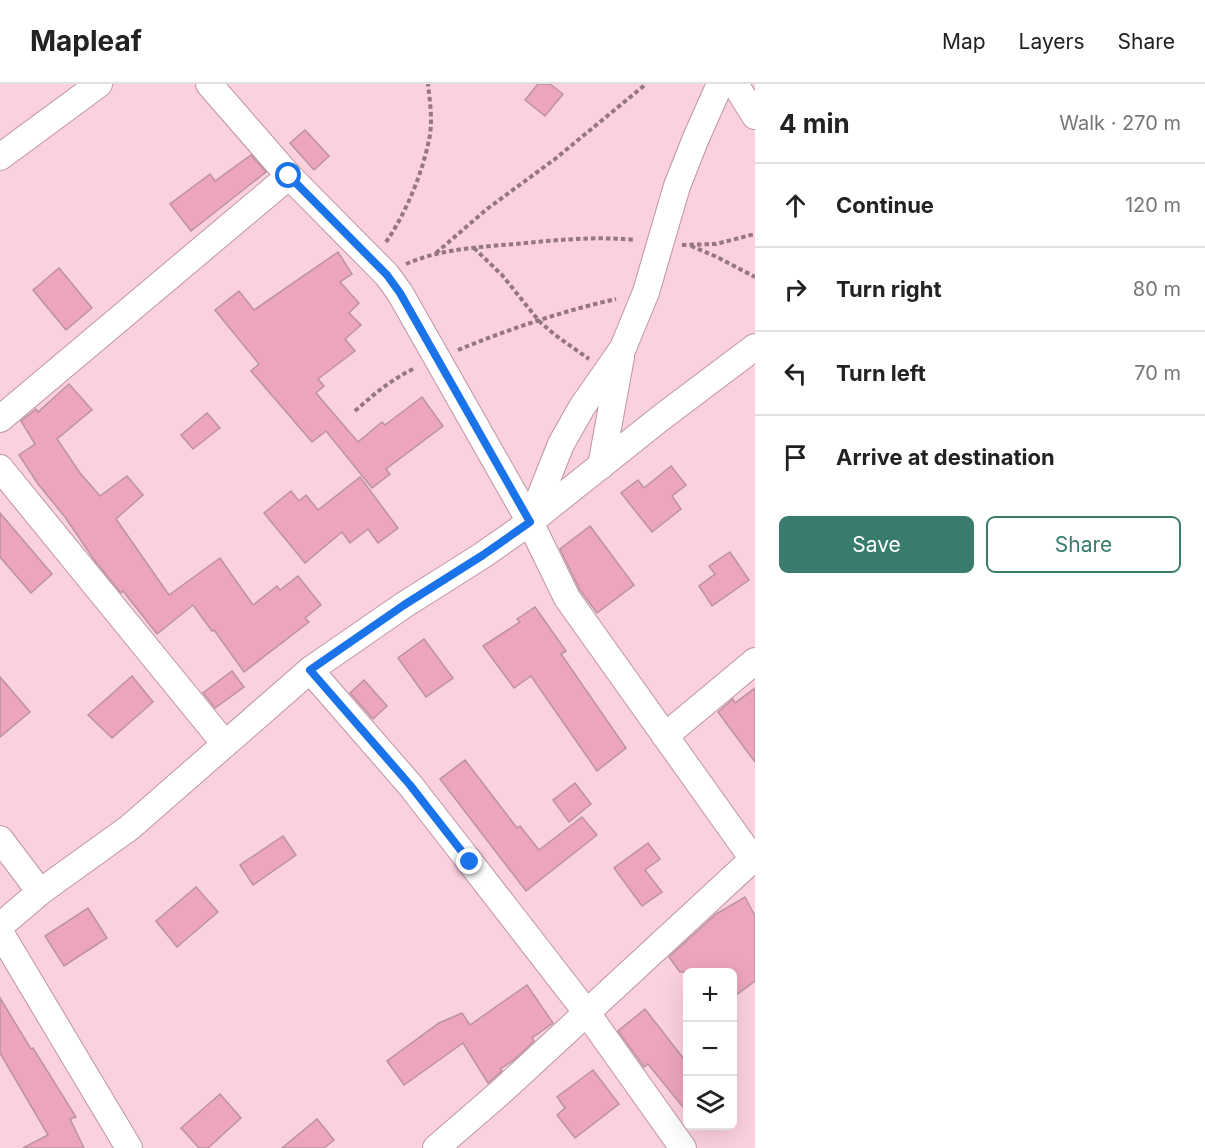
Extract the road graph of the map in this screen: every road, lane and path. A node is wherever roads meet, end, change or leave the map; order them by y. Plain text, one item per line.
1 (99, 84) edge
2 (209, 84) edge
3 (428, 84) edge
4 (646, 84) edge
5 (720, 84) edge
6 (735, 84) edge
7 (755, 116) edge
8 (0, 157) edge
9 (289, 176) junction
10 (755, 234) edge
11 (661, 243) junction
12 (690, 246) junction
13 (473, 248) junction
14 (434, 254) junction
15 (380, 268) junction
16 (755, 277) edge
17 (646, 292) junction
18 (539, 321) junction
19 (755, 347) edge
20 (623, 348) junction
21 (438, 359) junction
22 (607, 371) junction
23 (355, 411) dead end
24 (0, 419) edge
25 (601, 466) junction
26 (0, 468) edge
27 (530, 522) junction
28 (755, 661) edge
29 (310, 670) junction
30 (665, 736) junction
31 (225, 744) junction
32 (0, 839) edge
33 (754, 860) edge
34 (40, 892) junction
35 (0, 926) edge
36 (0, 932) edge
37 (587, 1013) junction
38 (129, 1148) edge
39 (436, 1148) edge
40 (683, 1148) edge

1 - 8 street
2 - 9 street
3 - 15 path
4 - 14 path
5 - 11 street
6 - 7 street
9 - 15 street
9 - 24 street
10 - 12 path
11 - 12 path
11 - 13 path
11 - 17 street
12 - 16 path
13 - 14 path
13 - 18 path
14 - 15 path
15 - 21 street
17 - 18 path
17 - 20 street
18 - 21 path
18 - 22 path
19 - 25 street
20 - 22 street
20 - 25 street
21 - 23 path
21 - 27 street
22 - 27 street
25 - 27 street
26 - 31 street
27 - 29 street
27 - 30 street
28 - 30 street
29 - 31 street
29 - 37 street
30 - 33 street
31 - 34 street
32 - 34 street
33 - 37 street
34 - 35 street
36 - 38 street
37 - 39 street
37 - 40 street

